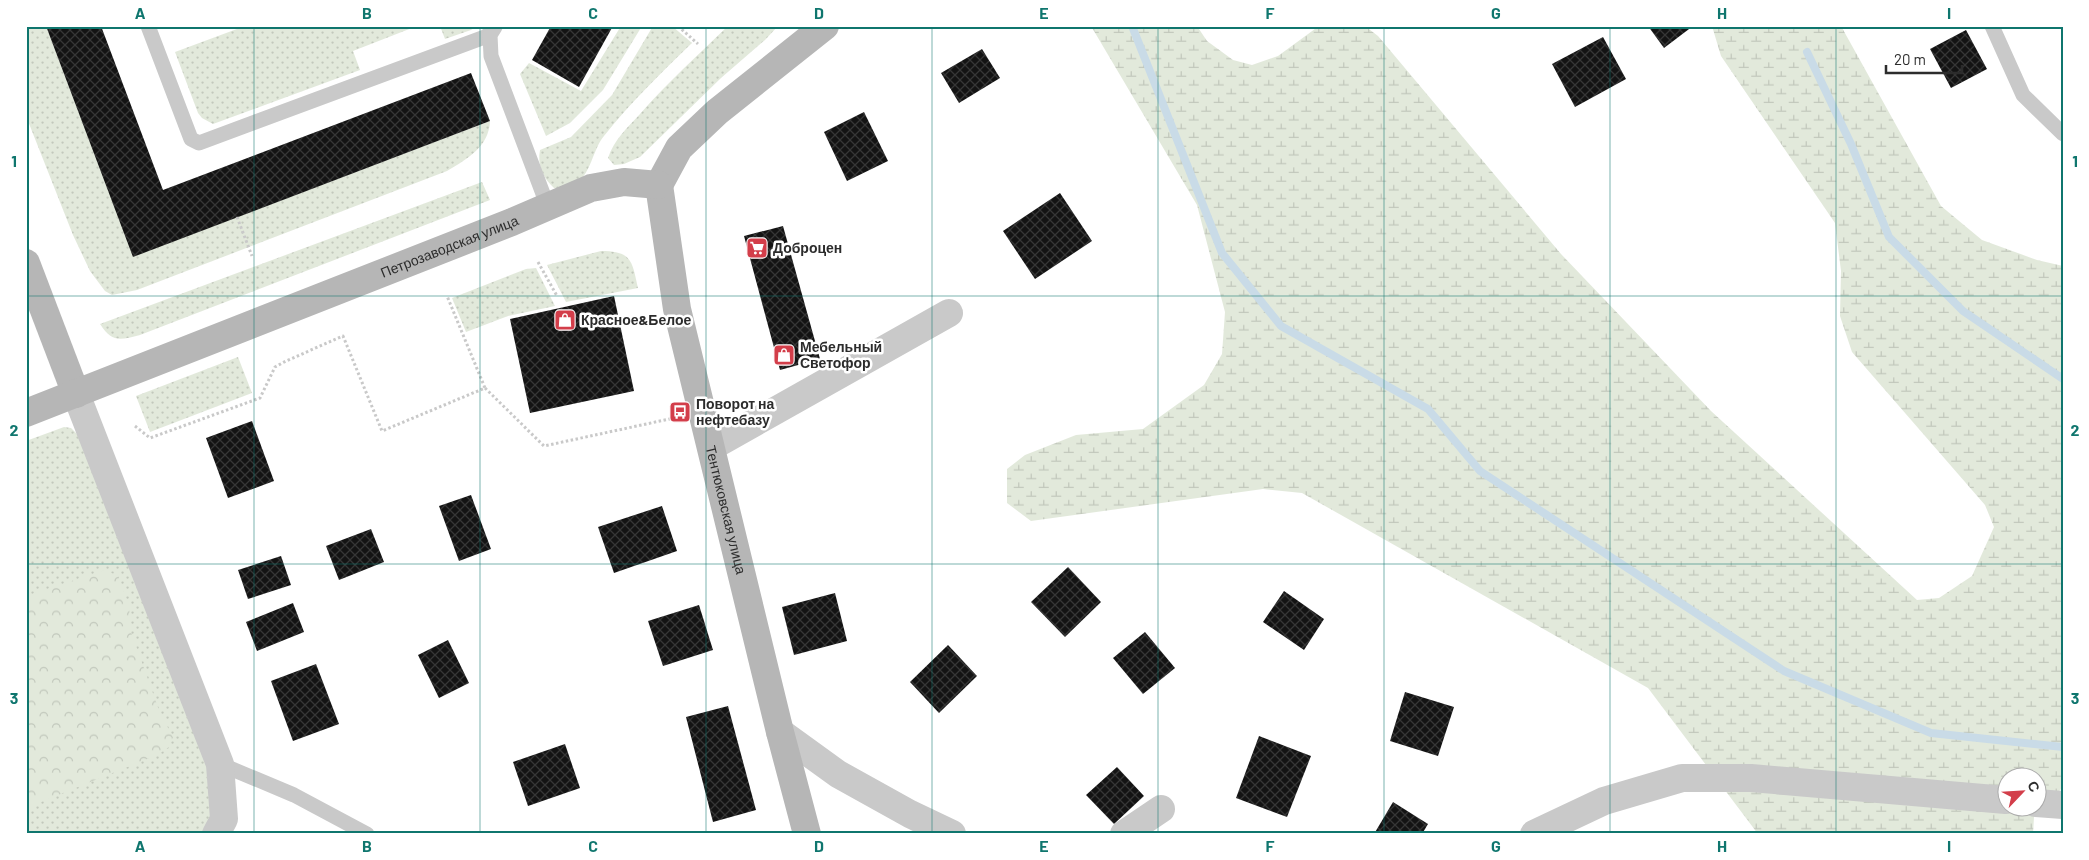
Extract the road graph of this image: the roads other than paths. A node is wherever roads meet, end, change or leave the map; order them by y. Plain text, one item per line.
1 (148, 26) edge
2 (825, 26) edge
3 (1992, 26) edge
4 (492, 29) edge
5 (2063, 134) edge
6 (659, 185) junction
7 (548, 207) junction
8 (26, 263) edge
9 (949, 313) dead end
10 (76, 394) junction
11 (26, 413) edge
12 (711, 447) junction
13 (780, 732) junction
14 (220, 764) junction
15 (1996, 799) edge
16 (2046, 804) edge
17 (2063, 805) edge
18 (1162, 809) dead end
19 (216, 834) edge
20 (367, 834) edge
21 (807, 834) edge
22 (952, 834) edge
23 (1124, 834) edge
24 (1534, 834) edge

1 - 4 lane
2 - 6 street
3 - 5 lane
4 - 7 lane
6 - 7 street, Петрозаводская улица
6 - 12 street, Тентюковская улица
7 - 10 street, Петрозаводская улица
8 - 10 street
9 - 12 street
10 - 11 street, Петрозаводская улица
10 - 14 street
12 - 13 street, Тентюковская улица
13 - 21 street, Тентюковская улица
13 - 22 street
14 - 19 street
14 - 20 lane
15 - 24 street
16 - 17 street
18 - 23 street

